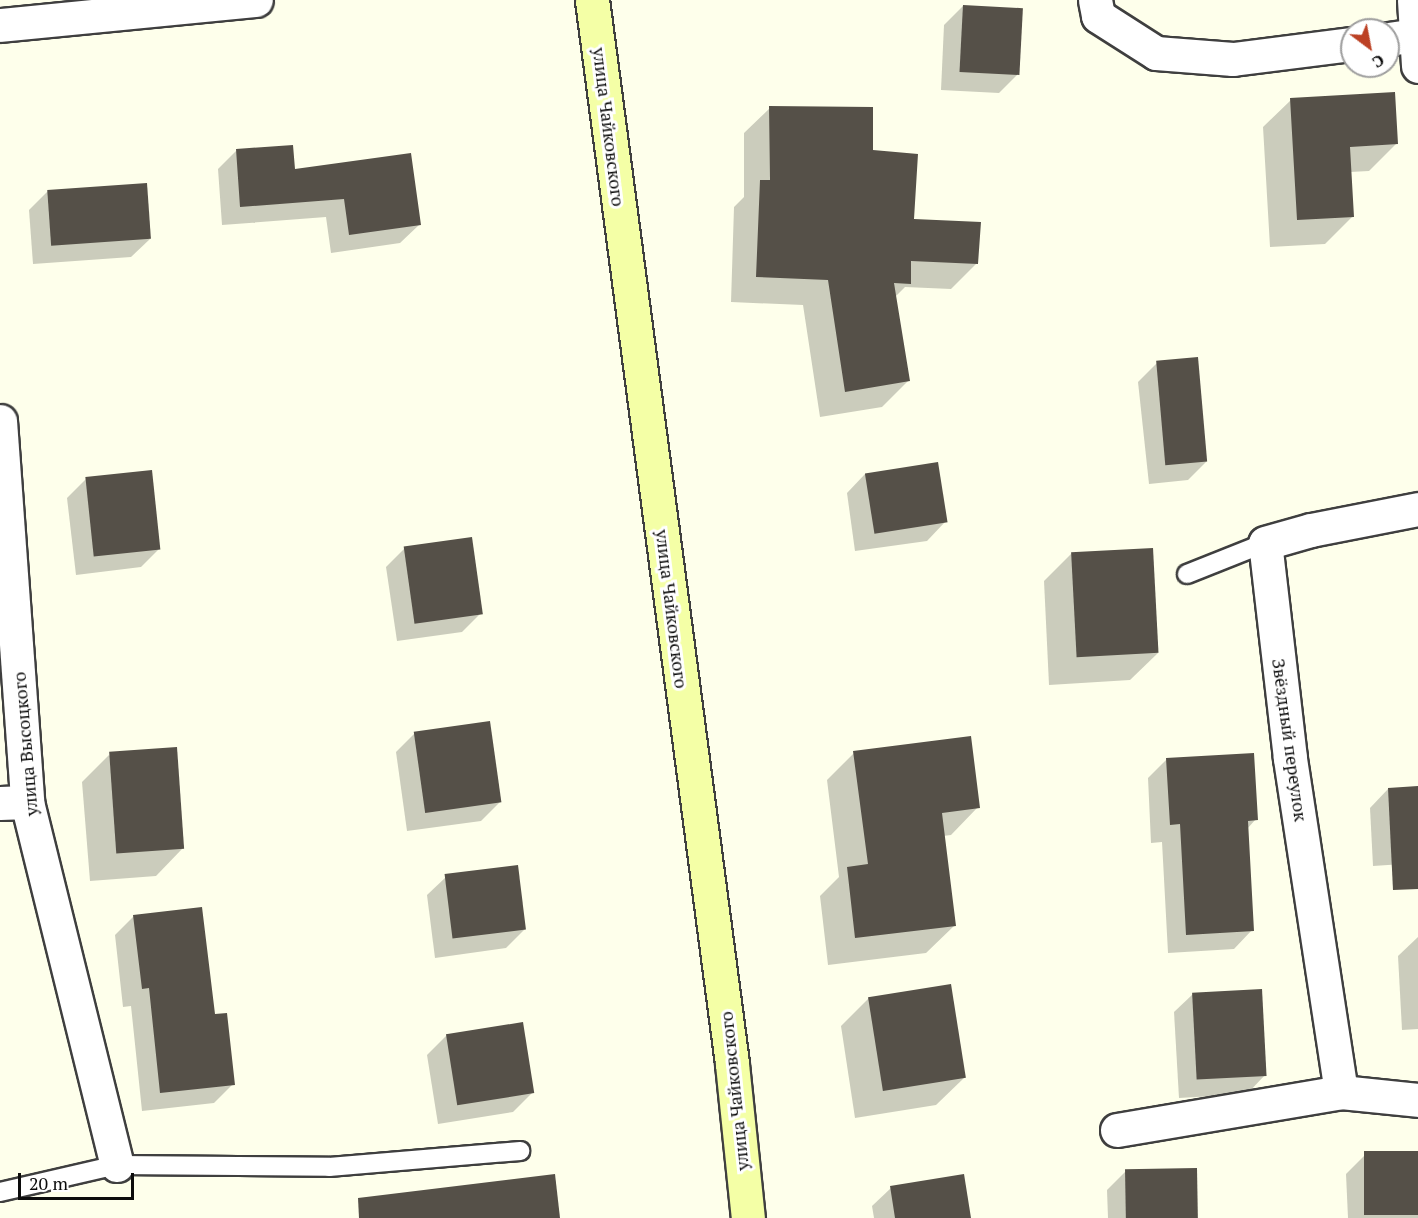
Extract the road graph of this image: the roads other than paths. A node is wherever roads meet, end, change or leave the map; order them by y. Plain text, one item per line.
1 (256, 0) edge
2 (592, 0) edge
3 (1095, 0) edge
4 (1414, 0) edge
5 (0, 25) edge
6 (1410, 44) edge
7 (1340, 46) edge
8 (0, 421) edge
9 (1418, 509) edge
10 (1265, 543) junction
11 (1187, 574) dead end
12 (14, 803) edge
13 (1341, 1092) junction
14 (1418, 1100) edge
15 (1117, 1130) dead end
16 (520, 1151) dead end
17 (117, 1166) junction
18 (0, 1192) edge
19 (748, 1218) edge

1 - 5 street
2 - 19 main road, улица Чайковского
3 - 7 street
4 - 6 street
8 - 12 street, улица Высоцкого
9 - 10 street
10 - 11 lane
10 - 13 street, Звёздный переулок
12 - 17 street, улица Высоцкого
13 - 14 street
13 - 15 street
16 - 17 lane
17 - 18 lane

